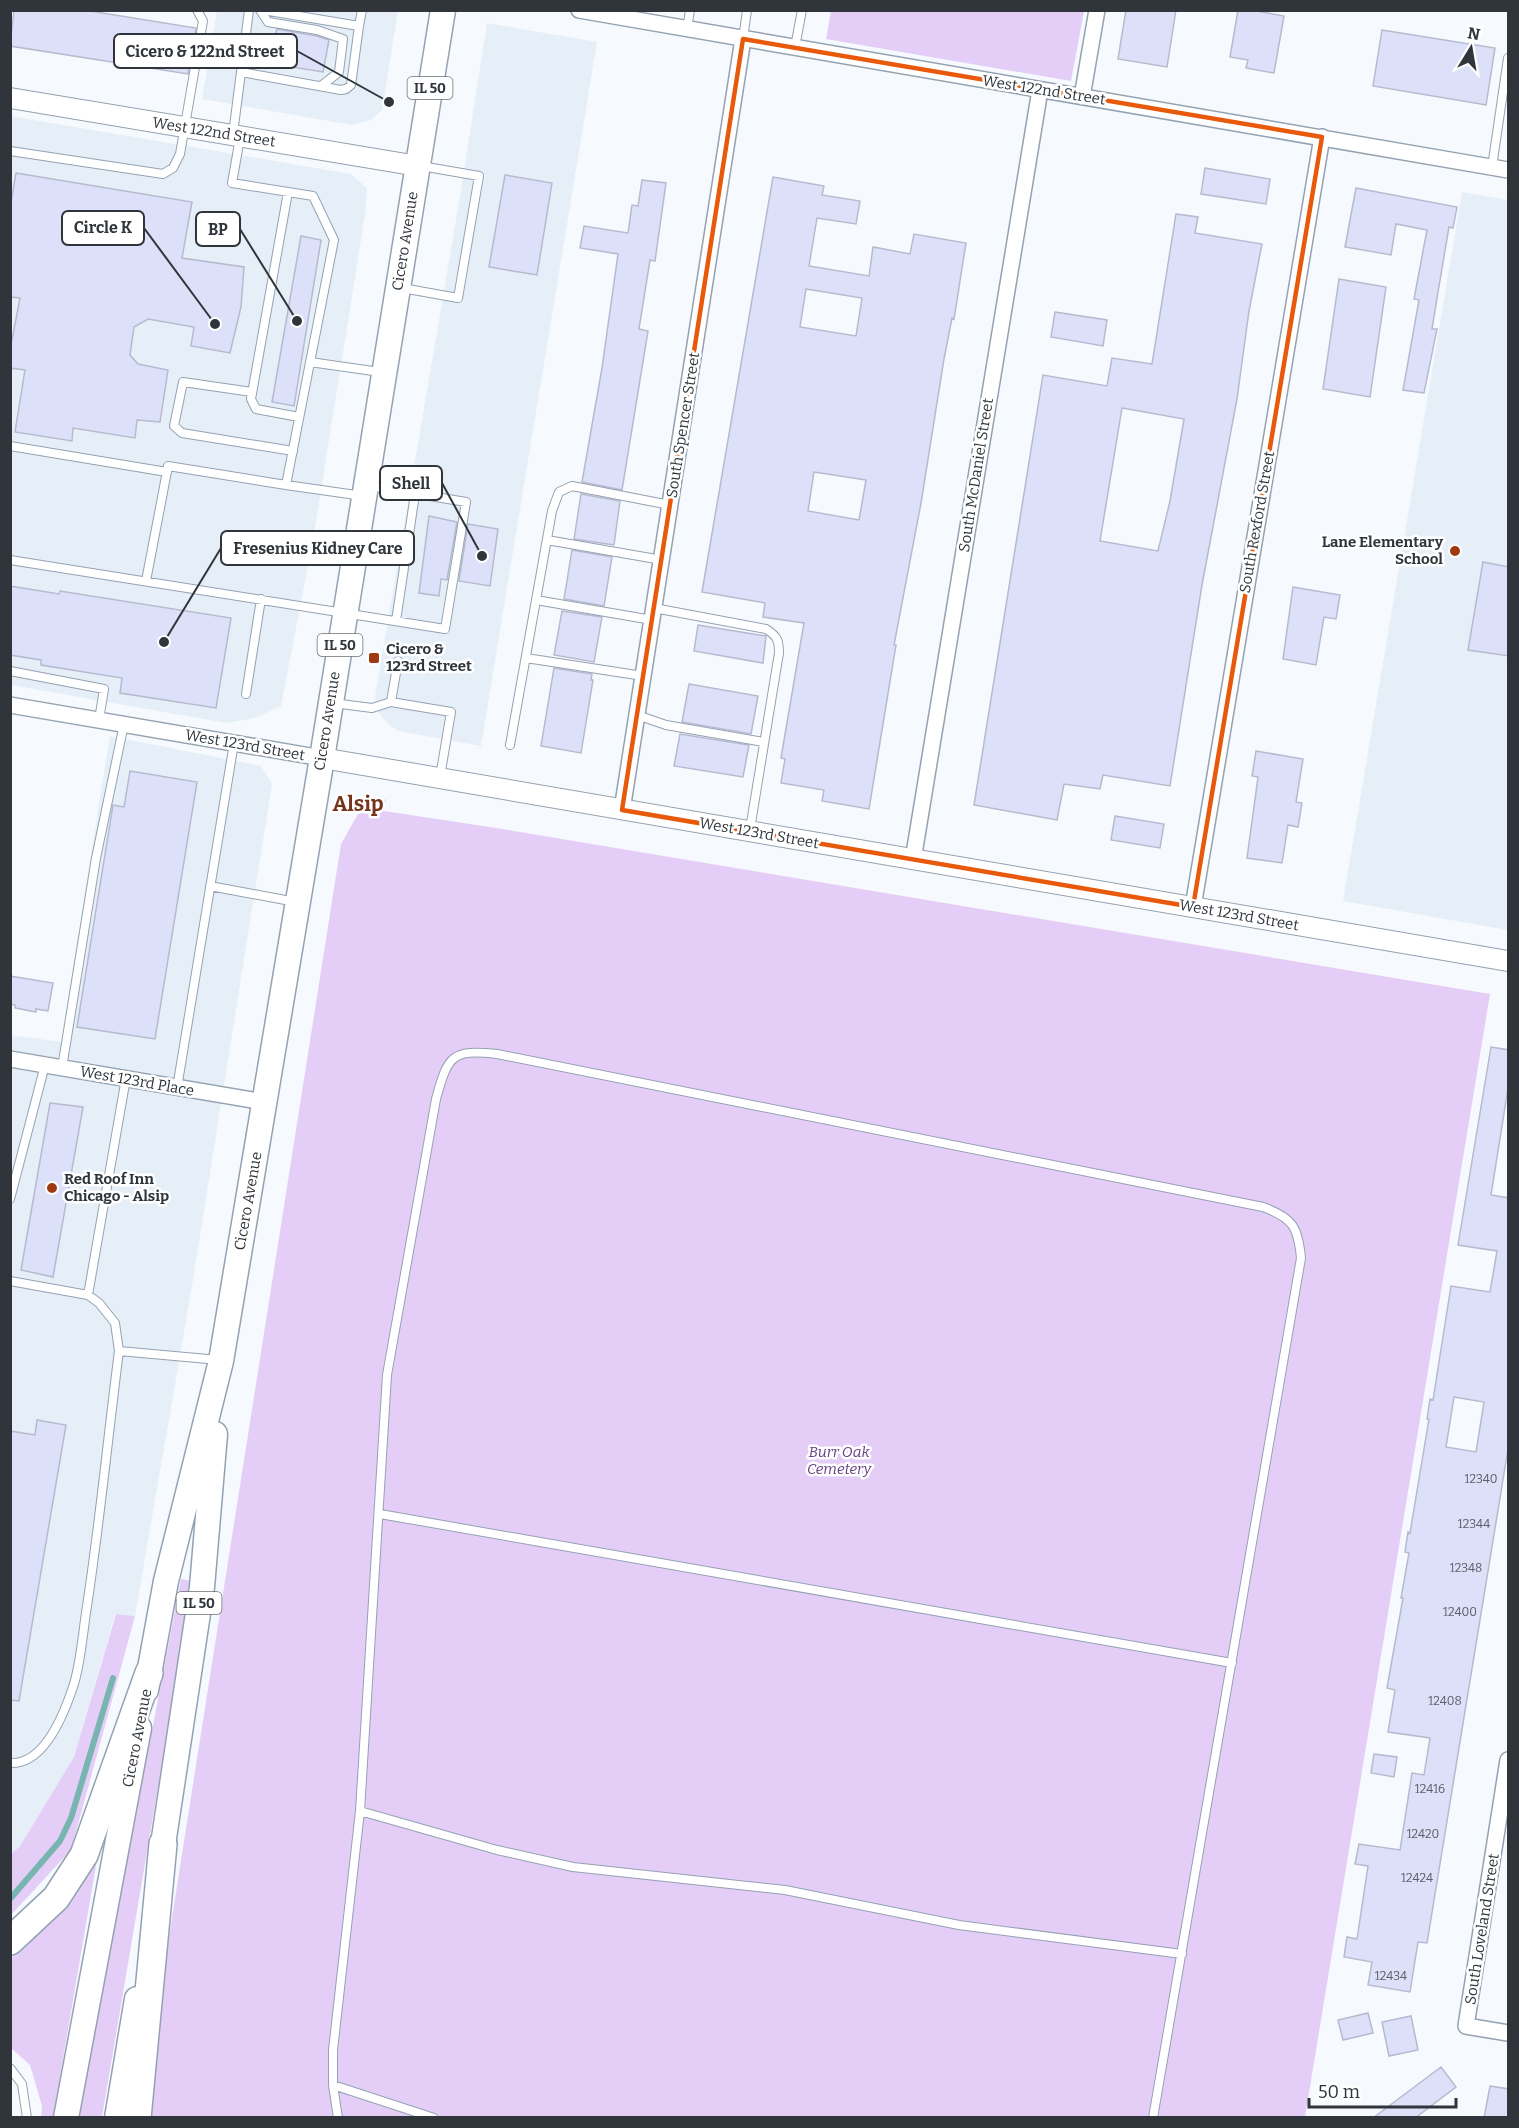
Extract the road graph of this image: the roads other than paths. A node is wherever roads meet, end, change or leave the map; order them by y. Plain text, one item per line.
1 (197, 10) edge
2 (249, 10) edge
3 (261, 10) edge
4 (362, 10) edge
5 (443, 10) edge
6 (579, 10) edge
7 (690, 10) edge
8 (747, 10) edge
9 (802, 10) edge
10 (1097, 10) edge
11 (359, 26) junction
12 (687, 29) junction
13 (743, 39) junction
14 (795, 49) junction
15 (1509, 58) edge
16 (241, 72) junction
17 (321, 86) junction
18 (1040, 90) junction
19 (1082, 97) junction
20 (10, 98) edge
21 (185, 127) junction
22 (236, 135) junction
23 (1322, 137) junction
24 (10, 151) edge
25 (418, 166) junction
26 (1492, 167) junction
27 (1509, 170) edge
28 (288, 192) junction
29 (398, 287) junction
30 (310, 362) junction
31 (383, 372) junction
32 (252, 392) junction
33 (299, 417) junction
34 (10, 446) edge
35 (293, 452) junction
36 (167, 472) junction
37 (286, 484) junction
38 (364, 491) junction
39 (415, 494) junction
40 (670, 505) junction
41 (547, 540) junction
42 (10, 560) edge
43 (662, 560) junction
44 (146, 581) junction
45 (261, 599) junction
46 (536, 600) junction
47 (345, 612) junction
48 (653, 614) junction
49 (396, 621) junction
50 (526, 658) junction
51 (398, 661) dead end
52 (10, 671) edge
53 (644, 676) junction
54 (246, 694) dead end
55 (330, 702) junction
56 (391, 702) junction
57 (10, 705) edge
58 (637, 715) junction
59 (99, 720) junction
60 (124, 724) junction
61 (764, 742) junction
62 (234, 743) junction
63 (510, 745) dead end
64 (322, 758) junction
65 (440, 778) junction
66 (622, 810) junction
67 (750, 832) junction
68 (913, 860) junction
69 (210, 886) junction
70 (297, 902) junction
71 (1193, 908) junction
72 (1509, 961) edge
73 (10, 1059) edge
74 (45, 1065) junction
75 (62, 1068) junction
76 (126, 1078) junction
77 (177, 1088) junction
78 (264, 1102) junction
79 (10, 1199) edge
80 (10, 1281) edge
81 (88, 1295) junction
82 (119, 1351) junction
83 (221, 1360) junction
84 (380, 1514) junction
85 (1232, 1663) junction
86 (149, 1673) junction
87 (1509, 1760) edge
88 (10, 1763) edge
89 (360, 1811) junction
90 (163, 1844) junction
91 (10, 1941) edge
92 (1182, 1954) junction
93 (1509, 2033) edge
94 (10, 2068) edge
95 (333, 2085) junction
96 (27, 2118) edge
97 (66, 2118) edge
98 (117, 2118) edge
99 (137, 2118) edge
100 (338, 2118) edge
101 (434, 2118) edge
102 (1153, 2118) edge

1 - 21 lane
2 - 16 lane
3 - 11 lane
3 - 17 lane
4 - 11 lane
5 - 25 main road, Cicero Avenue / IL 50
6 - 12 street, West 122nd Street
7 - 12 lane
8 - 13 lane
9 - 14 lane
10 - 19 street
11 - 17 lane
12 - 13 street, West 122nd Street
13 - 14 street, West 122nd Street
13 - 40 street, South Spencer Street
14 - 18 street, West 122nd Street
15 - 26 lane
16 - 17 lane
16 - 22 lane
18 - 19 street, West 122nd Street
18 - 68 street, South McDaniel Street
19 - 23 street, West 122nd Street
20 - 21 street, West 122nd Street
21 - 22 street, West 122nd Street
21 - 24 lane
22 - 25 street, West 122nd Street
22 - 28 lane
23 - 26 street, West 122nd Street
23 - 71 street, South Rexford Street
25 - 29 main road, Cicero Avenue / IL 50
25 - 29 lane
26 - 27 street, West 122nd Street
28 - 30 lane
28 - 32 lane
29 - 31 main road, Cicero Avenue / IL 50
30 - 31 lane
30 - 33 lane
31 - 38 main road, Cicero Avenue / IL 50
32 - 33 lane
32 - 35 lane
33 - 35 lane
34 - 36 lane
35 - 37 lane
36 - 37 lane
36 - 44 lane
37 - 38 lane
38 - 39 lane
38 - 47 main road, Cicero Avenue / IL 50
39 - 49 lane
39 - 49 lane
40 - 41 lane
40 - 43 street, South Spencer Street
41 - 43 lane
41 - 46 lane
42 - 44 lane
43 - 48 street, South Spencer Street
44 - 45 lane
45 - 47 lane
45 - 54 lane
46 - 48 lane
46 - 50 lane
47 - 49 lane
47 - 55 main road, Cicero Avenue / IL 50
48 - 53 street, South Spencer Street
48 - 61 lane
50 - 53 lane
50 - 63 lane
51 - 56 lane
52 - 59 lane
53 - 58 street, South Spencer Street
55 - 56 lane
55 - 64 main road, Cicero Avenue / IL 50
56 - 65 lane
57 - 59 street, West 123rd Street
58 - 61 lane
58 - 66 street, South Spencer Street
59 - 60 street, West 123rd Street
60 - 62 street, West 123rd Street
60 - 75 lane
61 - 67 lane
62 - 64 street, West 123rd Street
62 - 69 lane
64 - 65 street, West 123rd Street
64 - 70 main road, Cicero Avenue / IL 50
65 - 66 street, West 123rd Street
66 - 67 street, West 123rd Street
67 - 68 street, West 123rd Street
68 - 71 street, West 123rd Street
69 - 70 lane
69 - 77 lane
70 - 78 main road, Cicero Avenue / IL 50
71 - 72 street, West 123rd Street
73 - 74 street, West 123rd Place
74 - 75 street, West 123rd Place
74 - 79 lane
75 - 76 street, West 123rd Place
76 - 77 street, West 123rd Place
76 - 81 lane
77 - 78 street, West 123rd Place
78 - 83 main road, Cicero Avenue / IL 50
80 - 81 lane
81 - 82 lane
82 - 83 lane
82 - 88 lane
83 - 86 main road, Cicero Avenue / IL 50
83 - 90 main road, Cicero Avenue / IL 50
84 - 85 lane
84 - 85 lane
84 - 89 lane
85 - 92 lane
86 - 91 highway
86 - 97 main road, Cicero Avenue / IL 50
87 - 93 street, South Loveland Street
89 - 92 lane
89 - 95 lane
90 - 98 main road, Cicero Avenue / IL 50
90 - 99 highway
92 - 102 lane
94 - 96 lane
95 - 100 lane
95 - 101 lane

